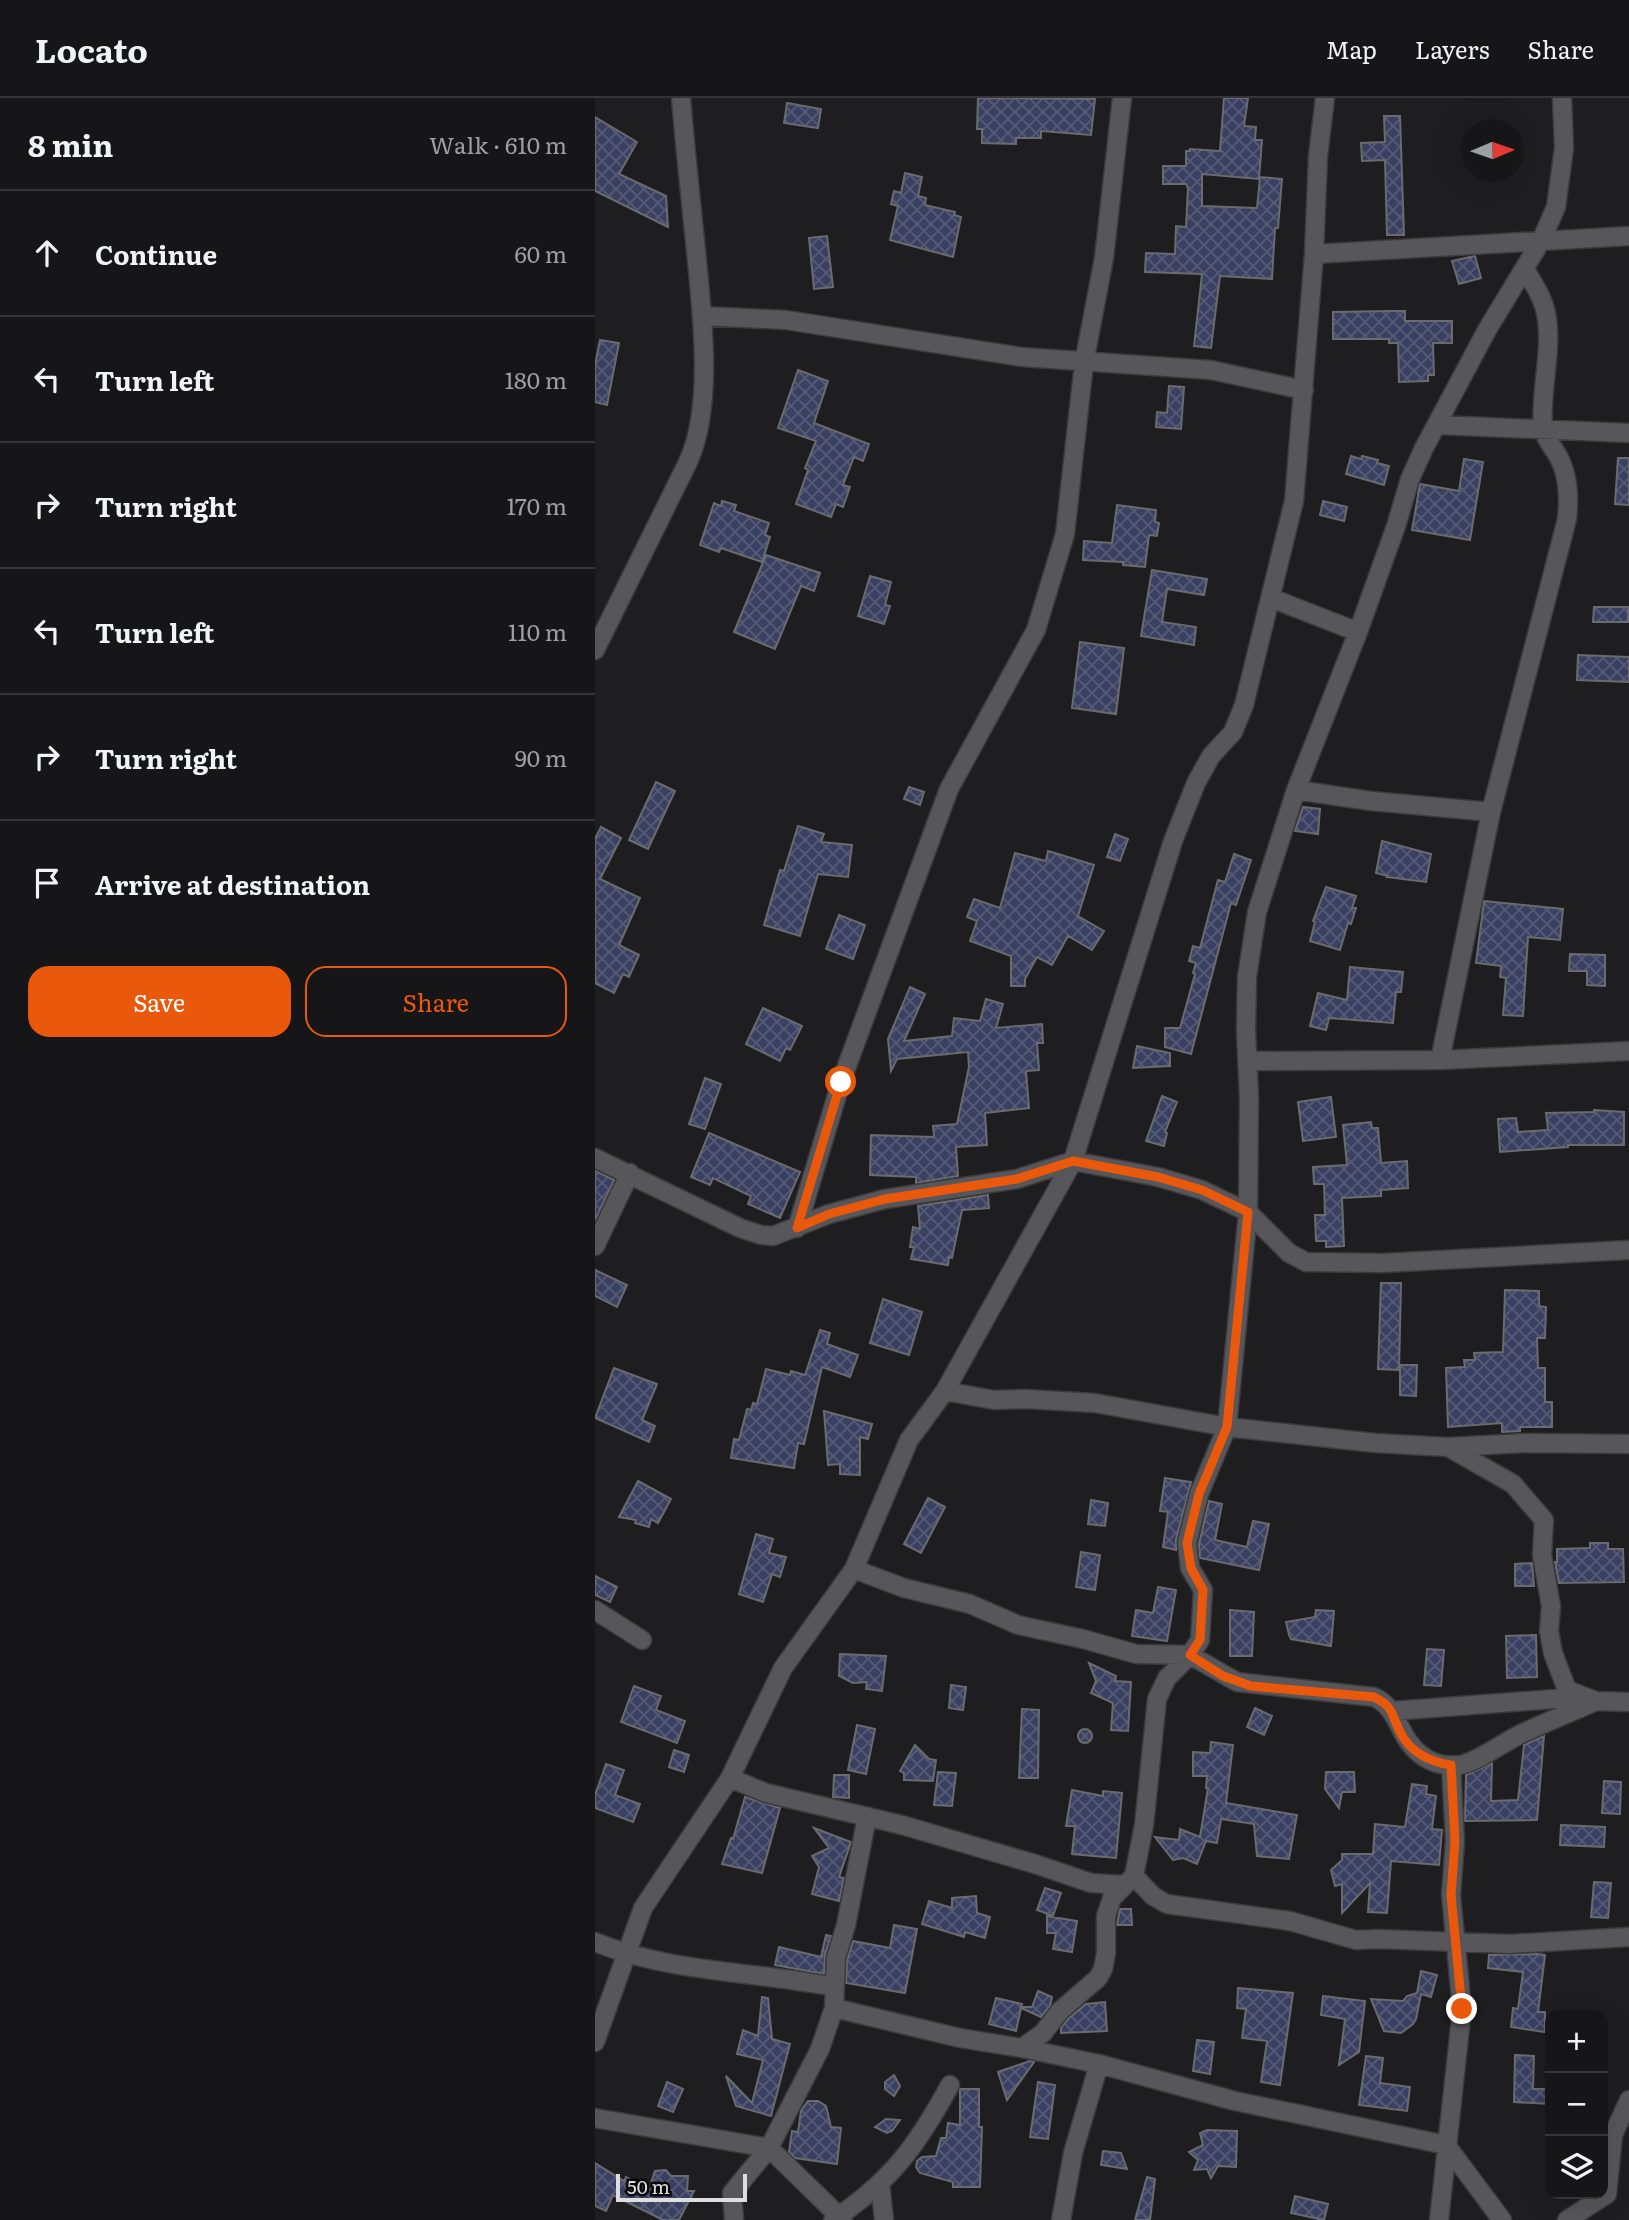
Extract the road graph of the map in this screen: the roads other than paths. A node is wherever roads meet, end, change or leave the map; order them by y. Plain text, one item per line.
1 (681, 98) edge
2 (1122, 98) edge
3 (1325, 98) edge
4 (1562, 98) edge
5 (1629, 236) edge
6 (1541, 241) junction
7 (1314, 254) junction
8 (1524, 269) junction
9 (703, 316) junction
10 (1084, 363) junction
11 (1304, 390) junction
12 (1438, 425) junction
13 (1543, 430) junction
14 (1629, 433) edge
15 (1271, 598) junction
16 (601, 620) edge
17 (1358, 632) junction
18 (595, 650) edge
19 (1296, 790) junction
20 (1491, 812) junction
21 (1629, 1051) edge
22 (1440, 1060) junction
23 (1248, 1061) junction
24 (595, 1158) edge
25 (1073, 1161) junction
26 (630, 1173) junction
27 (1248, 1212) junction
28 (797, 1228) junction
29 (595, 1246) edge
30 (1629, 1250) edge
31 (944, 1391) junction
32 (1227, 1427) junction
33 (1629, 1444) edge
34 (1448, 1447) junction
35 (854, 1569) junction
36 (595, 1610) edge
37 (642, 1640) dead end
38 (1190, 1655) junction
39 (1589, 1699) junction
40 (1629, 1702) edge
41 (1392, 1711) junction
42 (1451, 1765) junction
43 (730, 1778) junction
44 (867, 1817) junction
45 (1129, 1880) junction
46 (1629, 1937) edge
47 (595, 1942) edge
48 (1454, 1943) junction
49 (625, 1955) junction
50 (834, 1987) junction
51 (834, 2008) junction
52 (595, 2042) edge
53 (1022, 2048) junction
54 (1099, 2064) junction
55 (950, 2085) dead end
56 (1629, 2100) edge
57 (595, 2118) edge
58 (1446, 2145) junction
59 (769, 2148) junction
60 (880, 2183) junction
61 (838, 2219) edge
62 (734, 2220) edge
63 (884, 2220) edge
64 (1061, 2220) edge
65 (1439, 2220) edge
66 (1502, 2220) edge
67 (1567, 2220) edge

1 - 9 street
2 - 10 street
3 - 7 street
4 - 6 street
5 - 6 street
6 - 7 street
6 - 8 street
7 - 11 street
8 - 12 street
8 - 13 street
9 - 10 street
9 - 16 street
10 - 11 street
10 - 28 street
11 - 15 street
12 - 13 street
12 - 17 street
13 - 14 street
13 - 20 street
15 - 17 street
15 - 25 street
16 - 18 street
17 - 19 street
19 - 20 street
19 - 23 street
20 - 22 street
21 - 22 street
22 - 23 street
23 - 27 street
24 - 26 street
25 - 27 street
25 - 28 street
25 - 31 street
26 - 28 street
26 - 29 street
27 - 30 street
27 - 32 street
31 - 32 street
31 - 35 street
32 - 34 street
32 - 38 street
33 - 34 street
34 - 39 street
35 - 38 street
35 - 43 street
36 - 37 street
38 - 41 street
38 - 45 street
39 - 40 street
39 - 41 street
39 - 42 street
41 - 42 street
42 - 48 street
43 - 44 street
43 - 49 street
44 - 45 street
44 - 50 street
45 - 48 street
45 - 53 street
46 - 48 street
47 - 49 street
48 - 58 street
49 - 50 street
49 - 52 street
50 - 51 street
51 - 53 street
51 - 59 street
53 - 54 street
54 - 58 street
54 - 64 street
55 - 60 street
56 - 67 street
57 - 59 street
58 - 65 street
58 - 66 street
59 - 61 street
59 - 62 street
60 - 61 street
60 - 63 street

